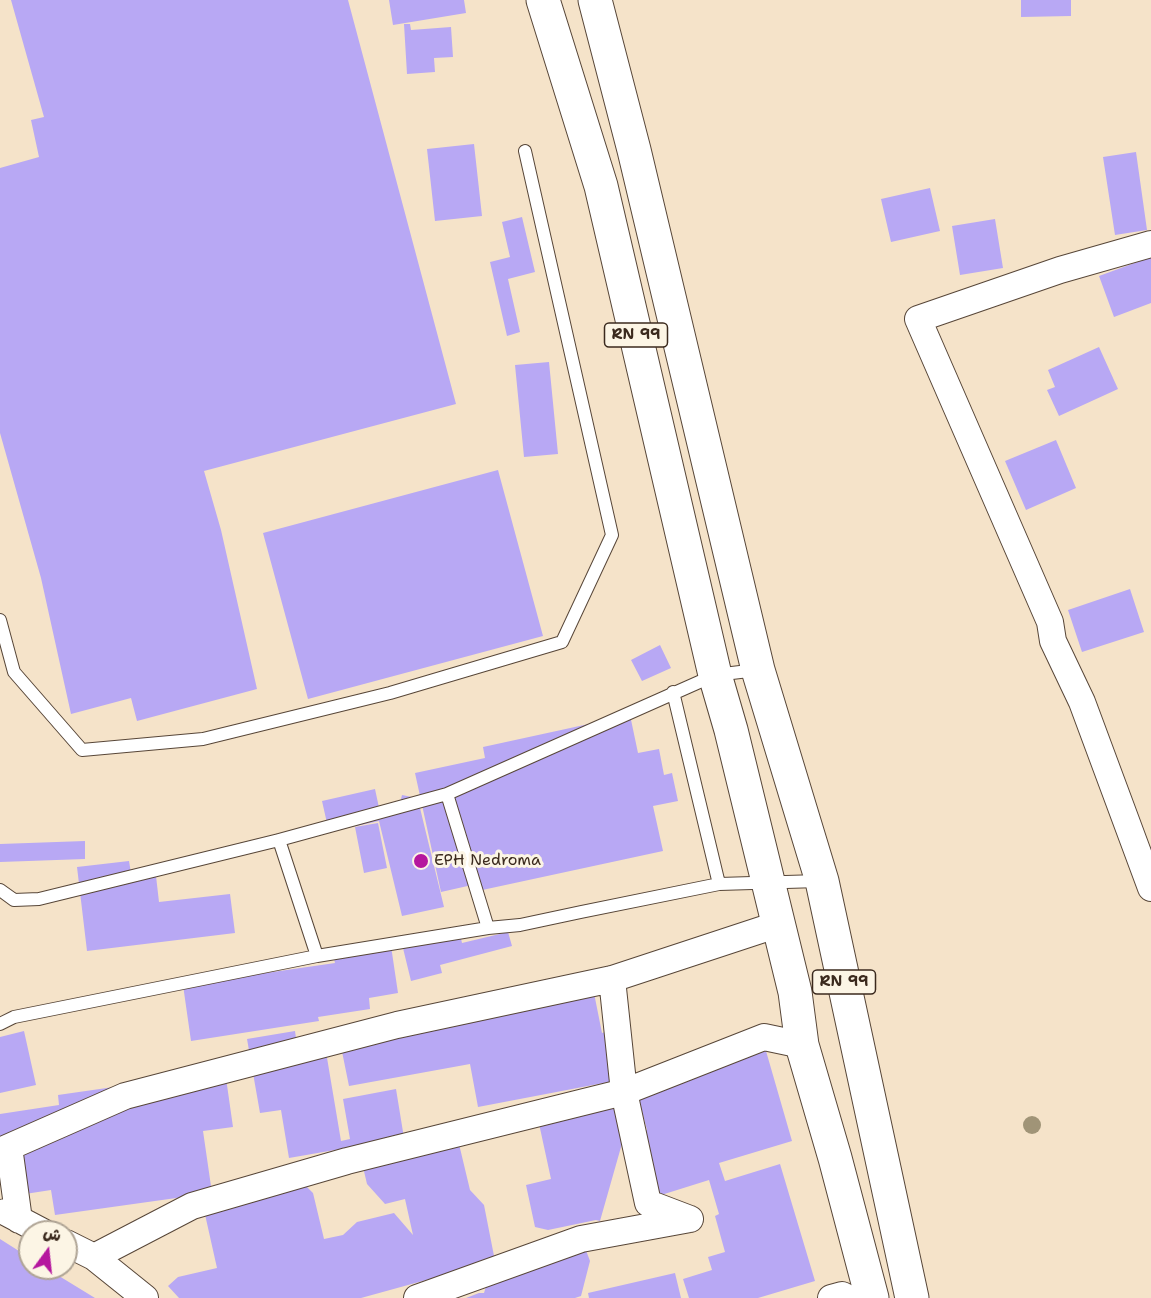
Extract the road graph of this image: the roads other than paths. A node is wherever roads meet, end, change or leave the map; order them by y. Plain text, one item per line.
1 (543, 0) edge
2 (595, 0) edge
3 (525, 151) dead end
4 (1151, 244) edge
5 (0, 620) edge
6 (758, 670) junction
7 (715, 675) junction
8 (673, 692) junction
9 (447, 794) junction
10 (279, 840) junction
11 (822, 881) junction
12 (768, 882) junction
13 (718, 884) junction
14 (1151, 888) edge
15 (0, 890) edge
16 (779, 924) junction
17 (488, 928) junction
18 (317, 956) junction
19 (612, 979) junction
20 (0, 1024) edge
21 (802, 1046) junction
22 (624, 1092) junction
23 (4, 1149) edge
24 (10, 1214) edge
25 (78, 1249) edge
26 (94, 1257) junction
27 (145, 1298) edge
28 (417, 1298) edge
29 (831, 1298) edge
30 (848, 1298) edge
31 (872, 1298) edge
32 (912, 1298) edge

1 - 7 main road, RN 99
2 - 6 main road, RN 99
3 - 5 lane
4 - 14 street
6 - 7 lane
6 - 11 main road, RN 99
7 - 8 lane
7 - 12 main road, RN 99
8 - 9 lane
8 - 13 lane
9 - 10 lane
9 - 17 lane
10 - 15 lane
10 - 18 lane
11 - 12 lane
11 - 32 main road, RN 99
12 - 13 lane
12 - 16 main road, RN 99
13 - 17 lane
16 - 19 street
16 - 21 main road, RN 99
17 - 18 lane
18 - 20 lane
19 - 22 street
19 - 23 street
21 - 22 street
21 - 31 main road, RN 99
22 - 26 street
22 - 28 street
23 - 24 street
25 - 26 street
26 - 27 street
29 - 30 street

